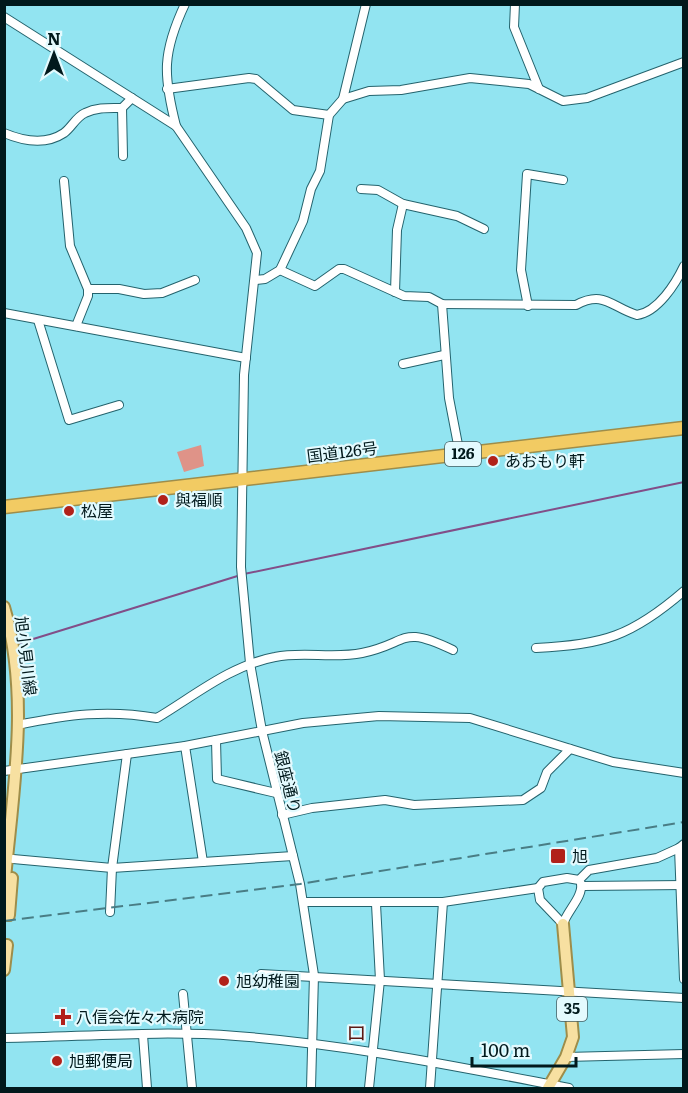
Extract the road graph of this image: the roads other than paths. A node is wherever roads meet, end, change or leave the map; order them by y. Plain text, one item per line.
1 (185, 4) edge
2 (366, 4) edge
3 (515, 4) edge
4 (4, 17) edge
5 (684, 62) edge
6 (167, 89) junction
7 (539, 89) junction
8 (132, 98) junction
9 (343, 99) junction
10 (122, 108) junction
11 (329, 115) junction
12 (176, 126) junction
13 (4, 133) edge
14 (123, 156) dead end
15 (563, 180) dead end
16 (64, 181) dead end
17 (361, 189) dead end
18 (403, 204) junction
19 (484, 229) dead end
20 (684, 266) edge
21 (280, 270) junction
22 (195, 280) dead end
23 (256, 280) junction
24 (88, 289) junction
25 (395, 292) junction
26 (442, 304) junction
27 (528, 306) junction
28 (4, 313) edge
29 (39, 320) junction
30 (76, 326) junction
31 (444, 355) junction
32 (246, 358) junction
33 (403, 364) dead end
34 (119, 405) dead end
35 (684, 428) edge
36 (460, 455) junction
37 (243, 480) junction
38 (4, 507) edge
39 (684, 591) edge
40 (4, 607) edge
41 (536, 648) dead end
42 (453, 650) dead end
43 (250, 663) junction
44 (17, 725) junction
45 (262, 731) junction
46 (216, 740) junction
47 (185, 746) junction
48 (570, 749) junction
49 (127, 753) junction
50 (9, 770) edge
51 (684, 773) edge
52 (12, 793) junction
53 (276, 793) junction
54 (8, 805) edge
55 (282, 815) junction
56 (681, 846) edge
57 (293, 856) junction
58 (13, 859) junction
59 (203, 862) junction
60 (112, 868) junction
61 (581, 883) junction
62 (682, 885) edge
63 (538, 888) junction
64 (4, 889) edge
65 (303, 902) junction
66 (443, 902) junction
67 (376, 904) junction
68 (110, 908) dead end
69 (4, 915) edge
70 (563, 924) junction
71 (683, 942) edge
72 (4, 945) edge
73 (4, 970) edge
74 (261, 974) dead end
75 (314, 975) junction
76 (684, 979) edge
77 (380, 980) junction
78 (439, 984) junction
79 (571, 992) junction
80 (183, 994) dead end
81 (684, 998) edge
82 (187, 1034) junction
83 (143, 1035) junction
84 (4, 1038) edge
85 (313, 1043) junction
86 (373, 1054) junction
87 (684, 1054) edge
88 (566, 1057) junction
89 (432, 1064) junction
90 (549, 1087) edge
91 (147, 1089) edge
92 (192, 1089) edge
93 (311, 1089) edge
94 (369, 1089) edge
95 (430, 1089) edge
96 (569, 1089) edge

1 - 6 street
2 - 9 street
3 - 7 street
4 - 8 street
5 - 7 street
6 - 11 street
6 - 12 street
7 - 9 street
8 - 10 street
8 - 12 street
9 - 11 street
10 - 13 street
10 - 14 street
11 - 21 street
12 - 23 street, 銀座通り
15 - 27 street
16 - 24 street
17 - 18 street
18 - 19 street
18 - 25 street
20 - 27 street
21 - 23 street
21 - 25 street
22 - 24 street
23 - 32 street, 銀座通り
24 - 30 street
25 - 26 street
26 - 27 street
26 - 31 street
28 - 29 street
29 - 30 street
29 - 34 street
30 - 32 street
31 - 33 street
31 - 36 street
32 - 37 street, 銀座通り
35 - 36 highway, 国道126号 / 126
36 - 37 highway, 国道126号 / 126
37 - 38 highway, 国道126号 / 126
37 - 43 street, 銀座通り
39 - 41 street
40 - 44 main road, 旭小見川線
42 - 43 street
43 - 44 street
43 - 45 street, 銀座通り
44 - 50 main road, 旭小見川線
45 - 46 street
45 - 48 street
45 - 53 street, 銀座通り
46 - 47 street
46 - 53 street
47 - 49 street
47 - 59 street
48 - 51 street
48 - 55 street
49 - 50 street
49 - 60 street
50 - 52 main road, 旭小見川線
52 - 54 main road, 旭小見川線
52 - 58 main road
53 - 55 street, 銀座通り
54 - 64 main road, 旭小見川線
55 - 57 street, 銀座通り
56 - 61 street
56 - 62 street
57 - 59 street
57 - 65 street, 銀座通り
58 - 60 street
58 - 69 main road
59 - 60 street
60 - 68 street
61 - 62 street
61 - 63 street
61 - 70 street
62 - 71 street
63 - 66 street
63 - 70 street
65 - 67 street
65 - 75 street, 銀座通り
66 - 67 street
66 - 78 street
67 - 77 street
70 - 79 main road, 35
71 - 76 street
72 - 73 main road
74 - 75 street
75 - 77 street
75 - 85 street, 銀座通り
77 - 78 street
77 - 86 street
78 - 79 street
78 - 89 street
79 - 81 street
79 - 88 main road, 35
80 - 82 street
82 - 83 street
82 - 85 street
82 - 92 street
83 - 84 street
83 - 91 street
85 - 86 street
85 - 93 street, 銀座通り
86 - 89 street
86 - 94 street
87 - 88 street
88 - 90 main road, 35
89 - 90 street
89 - 95 street
90 - 96 street

